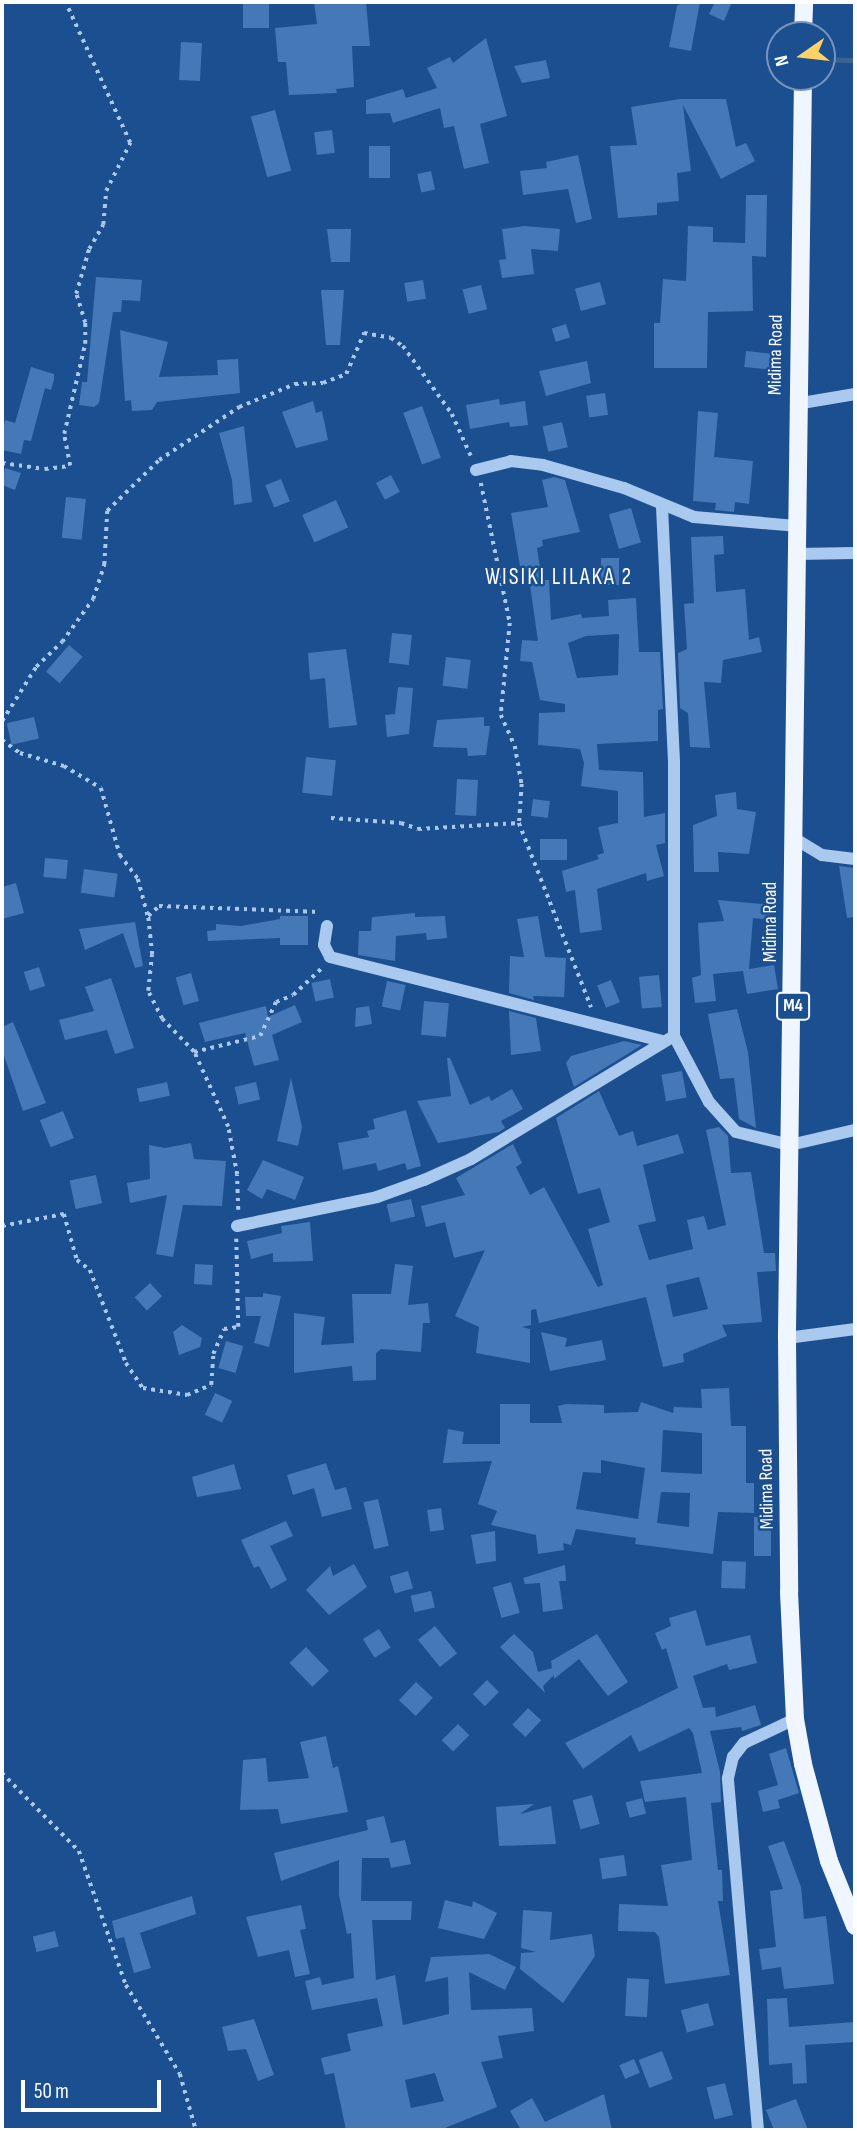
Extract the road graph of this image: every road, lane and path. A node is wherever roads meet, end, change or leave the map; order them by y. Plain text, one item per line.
1 (65, 2) edge
2 (804, 2) edge
3 (803, 21) edge
4 (803, 91) edge
5 (855, 394) edge
6 (796, 404) junction
7 (2, 463) edge
8 (476, 470) junction
9 (662, 507) junction
10 (796, 526) junction
11 (796, 554) junction
12 (855, 554) edge
13 (2, 721) edge
14 (2, 740) edge
15 (331, 818) dead end
16 (519, 823) junction
17 (792, 837) junction
18 (855, 859) edge
19 (148, 916) junction
20 (327, 926) joint
21 (330, 957) junction
22 (597, 1022) junction
23 (668, 1039) junction
24 (194, 1052) junction
25 (855, 1130) edge
26 (790, 1146) junction
27 (2, 1226) edge
28 (237, 1226) junction
29 (855, 1329) edge
30 (786, 1338) junction
31 (795, 1719) junction
32 (2, 1773) edge
33 (855, 1926) edge
34 (195, 2130) edge
35 (758, 2130) edge

1 - 7 path
2 - 3 main road
4 - 6 main road, Midima Road / M4
5 - 6 street
6 - 10 main road, Midima Road / M4
8 - 9 street
8 - 13 path
8 - 16 path
9 - 10 street
9 - 23 street
10 - 11 main road, Midima Road / M4
11 - 12 street
11 - 17 main road, Midima Road / M4
14 - 19 path
15 - 16 path
16 - 22 path
17 - 18 street
17 - 26 main road, Midima Road / M4
19 - 20 path
19 - 24 path
20 - 21 street
21 - 22 street
21 - 24 path
22 - 23 street
23 - 26 street
23 - 28 street
24 - 28 path
25 - 26 street
26 - 30 main road, Midima Road / M4
27 - 28 path
29 - 30 street
30 - 31 main road, Midima Road / M4
31 - 33 main road, Midima Road / M4
31 - 35 street
32 - 34 path

